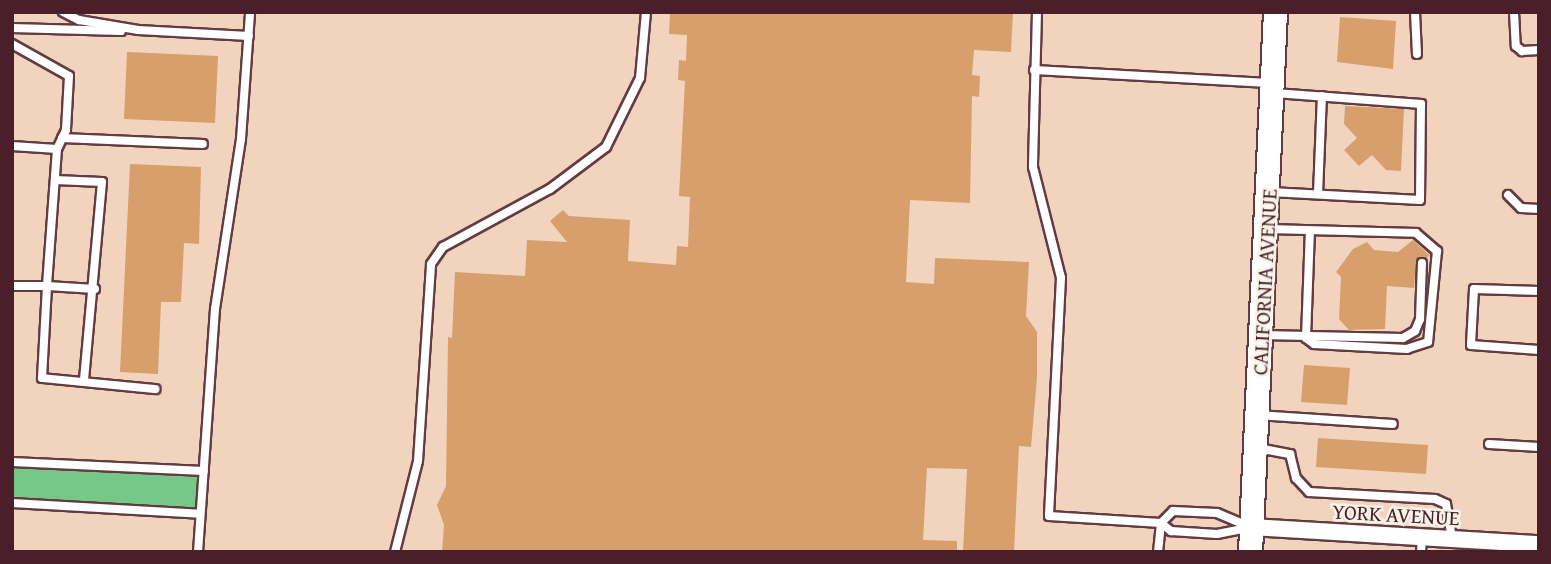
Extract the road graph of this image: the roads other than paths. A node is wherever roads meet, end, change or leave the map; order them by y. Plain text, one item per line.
1 (63, 12) edge
2 (250, 12) edge
3 (646, 12) edge
4 (1037, 12) edge
5 (1275, 12) edge
6 (1415, 12) edge
7 (1514, 12) edge
8 (12, 28) edge
9 (138, 30) junction
10 (249, 36) junction
11 (12, 44) edge
12 (1539, 50) edge
13 (1417, 54) dead end
14 (1034, 70) junction
15 (1271, 88) junction
16 (1322, 96) junction
17 (62, 138) junction
18 (203, 144) dead end
19 (12, 146) edge
20 (57, 149) junction
21 (55, 180) junction
22 (1270, 192) junction
23 (1318, 194) junction
24 (1508, 195) dead end
25 (1539, 209) edge
26 (1268, 229) junction
27 (1310, 231) junction
28 (1398, 236) junction
29 (1405, 245) dead end
30 (1422, 263) dead end
31 (12, 286) edge
32 (47, 286) junction
33 (95, 289) junction
34 (1539, 291) edge
35 (1262, 335) junction
36 (1306, 338) junction
37 (1539, 349) edge
38 (84, 381) junction
39 (155, 389) dead end
40 (1257, 415) junction
41 (1393, 424) dead end
42 (1489, 444) dead end
43 (1539, 447) edge
44 (1255, 448) junction
45 (12, 462) edge
46 (204, 471) junction
47 (12, 503) edge
48 (200, 514) junction
49 (1161, 523) junction
50 (1251, 527) junction
51 (1452, 539) junction
52 (1422, 544) edge
53 (1539, 544) edge
54 (198, 552) edge
55 (395, 552) edge
56 (1158, 552) edge
57 (1250, 552) edge

1 - 9 lane
2 - 10 lane
3 - 55 lane
4 - 14 lane
5 - 15 street, CALIFORNIA AVENUE
6 - 13 lane
7 - 12 lane
8 - 9 lane
9 - 10 lane
10 - 46 lane
11 - 17 lane
14 - 15 lane
14 - 49 lane
15 - 16 lane
15 - 22 street, CALIFORNIA AVENUE
16 - 23 lane
16 - 23 lane
17 - 18 lane
17 - 20 lane
19 - 20 lane
20 - 21 lane
21 - 32 lane
21 - 33 lane
22 - 23 lane
22 - 26 street, CALIFORNIA AVENUE
24 - 25 lane
26 - 27 lane
26 - 35 street, CALIFORNIA AVENUE
27 - 28 lane
27 - 36 lane
28 - 29 lane
28 - 36 lane
30 - 36 lane
31 - 32 lane
32 - 33 lane
32 - 38 lane
33 - 38 lane
34 - 37 lane
35 - 36 lane
35 - 40 street, CALIFORNIA AVENUE
38 - 39 lane
40 - 41 lane
40 - 44 street, CALIFORNIA AVENUE
42 - 43 lane
44 - 50 street, CALIFORNIA AVENUE
44 - 51 lane
45 - 46 lane
46 - 48 lane
47 - 48 lane
48 - 54 lane
49 - 50 lane
49 - 50 lane
49 - 56 lane
50 - 52 street, YORK AVENUE
50 - 57 street, CALIFORNIA AVENUE
51 - 52 street, YORK AVENUE
51 - 53 street, YORK AVENUE

